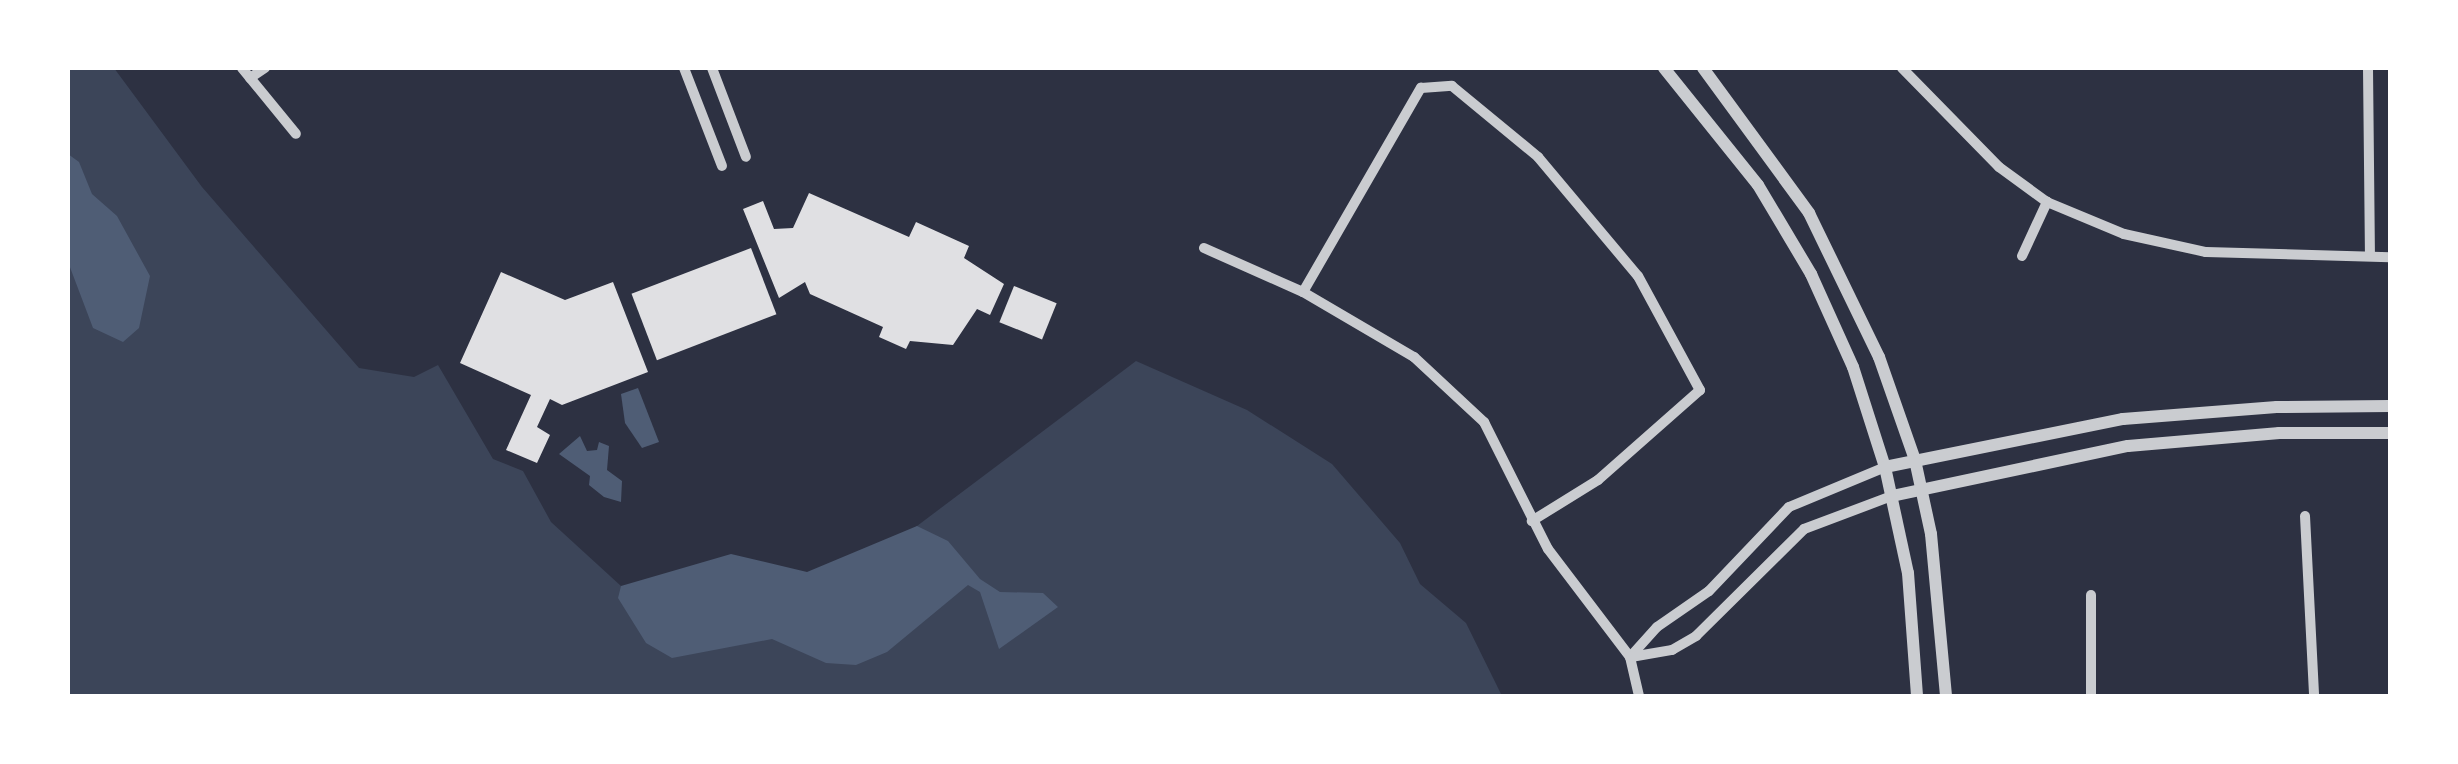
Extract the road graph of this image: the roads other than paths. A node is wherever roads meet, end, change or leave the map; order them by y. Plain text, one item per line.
1 (242, 68) edge
2 (265, 68) edge
3 (684, 68) edge
4 (712, 68) edge
5 (1664, 68) edge
6 (1704, 68) edge
7 (1902, 68) edge
8 (2368, 68) edge
9 (250, 78) junction
10 (296, 134) dead end
11 (746, 157) dead end
12 (722, 166) dead end
13 (2047, 202) junction
14 (1204, 248) dead end
15 (2370, 254) junction
16 (2022, 256) dead end
17 (2390, 257) edge
18 (1303, 292) junction
19 (2390, 406) edge
20 (2390, 433) edge
21 (1915, 460) junction
22 (1885, 468) junction
23 (1922, 488) junction
24 (1892, 496) junction
25 (2305, 516) dead end
26 (1532, 521) junction
27 (2091, 594) dead end
28 (1630, 657) junction
29 (1639, 696) edge
30 (1918, 696) edge
31 (1946, 696) edge
32 (2091, 696) edge
33 (2314, 696) edge

1 - 9 street
2 - 9 street
3 - 12 street
4 - 11 street
5 - 22 street
6 - 21 street
7 - 13 street
8 - 15 street
9 - 10 street
13 - 15 street
13 - 16 street
14 - 18 street
15 - 17 street
18 - 26 street
18 - 26 street
19 - 21 street
20 - 23 street
21 - 22 street
21 - 23 street
22 - 24 street
22 - 28 street
23 - 24 street
23 - 31 street
24 - 28 street
24 - 30 street
25 - 33 street
26 - 28 street
27 - 32 street
28 - 29 street

